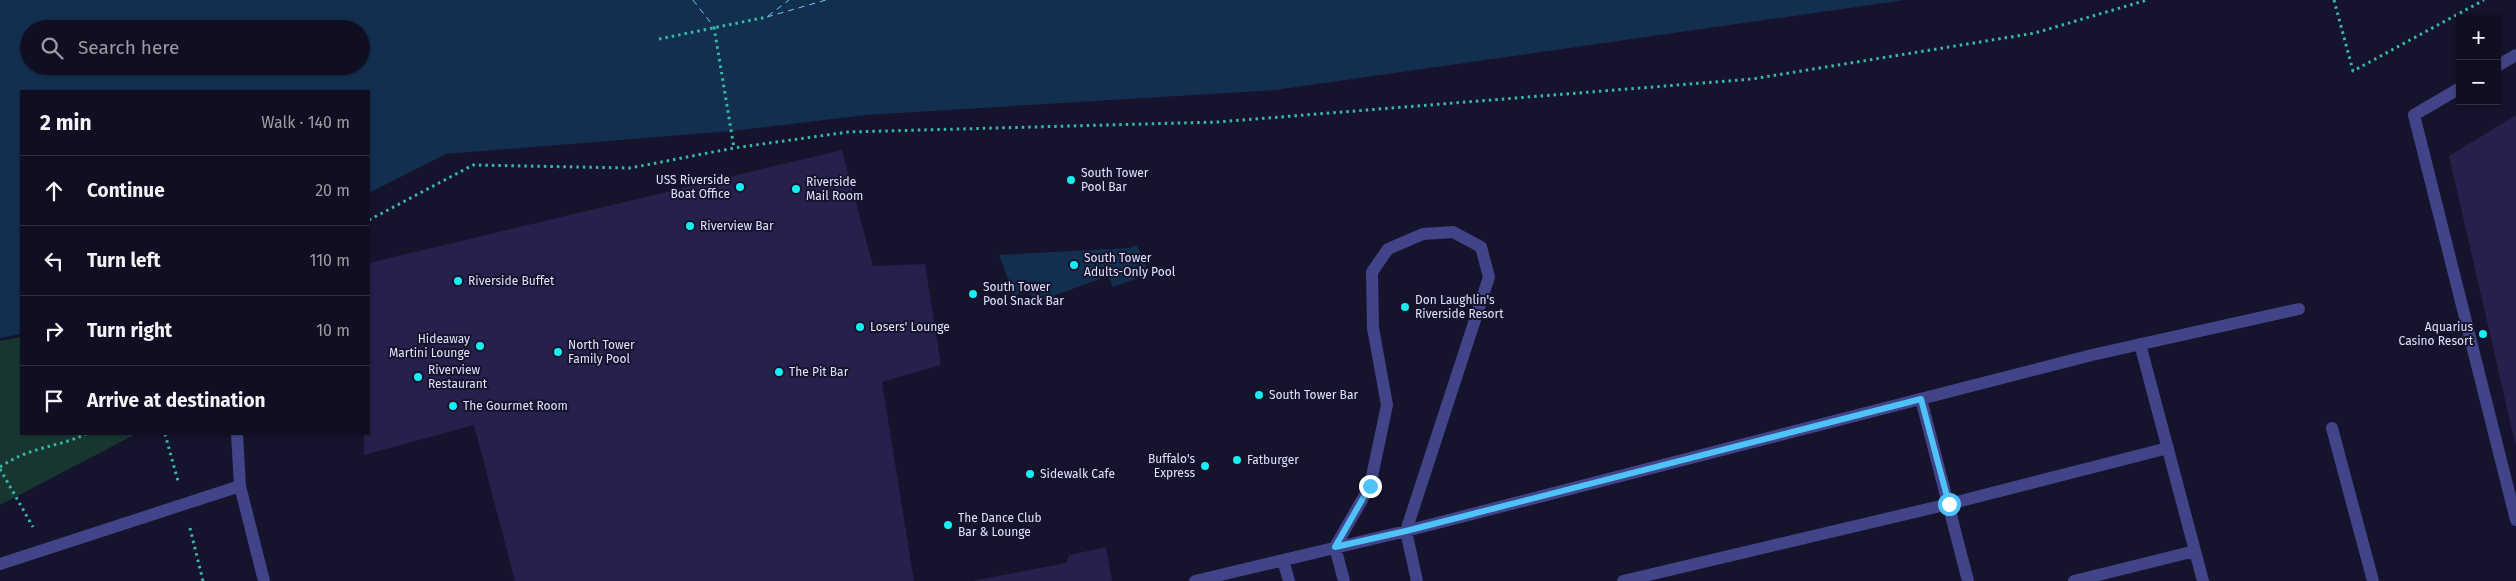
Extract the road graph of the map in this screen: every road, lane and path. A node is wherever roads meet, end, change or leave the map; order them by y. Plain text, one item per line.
1 (2147, 0) edge
2 (2334, 0) edge
3 (2484, 0) edge
4 (767, 17) dead end
5 (714, 28) junction
6 (659, 39) dead end
7 (2516, 55) edge
8 (2501, 64) edge
9 (2456, 90) edge
10 (734, 148) junction
11 (370, 219) edge
12 (2299, 309) dead end
13 (2140, 344) junction
14 (1921, 399) junction
15 (2332, 428) dead end
16 (84, 435) edge
17 (237, 435) edge
18 (2168, 448) junction
19 (0, 468) edge
20 (240, 486) junction
21 (1949, 504) junction
22 (2516, 520) edge
23 (1406, 531) junction
24 (1335, 547) junction
25 (45, 550) junction
26 (2195, 551) junction
27 (1283, 560) junction
28 (0, 564) edge
29 (264, 581) edge
30 (1195, 581) edge
31 (1289, 581) edge
32 (1344, 581) edge
33 (1417, 581) edge
34 (1623, 581) edge
35 (1968, 581) edge
36 (2074, 581) edge
37 (2203, 581) edge
38 (2374, 581) edge

1 - 10 path
2 - 3 path
4 - 5 path
5 - 6 path
5 - 10 path
7 - 8 lane
9 - 22 lane
10 - 11 path
12 - 13 lane
13 - 14 lane
13 - 18 lane
14 - 21 lane
14 - 23 lane
15 - 38 lane
16 - 19 path
17 - 20 lane
18 - 21 lane
18 - 26 lane
19 - 25 path
20 - 25 lane
20 - 29 lane
21 - 34 lane
21 - 35 lane
23 - 24 lane
23 - 24 lane
23 - 33 lane
24 - 27 lane
24 - 32 lane
25 - 28 lane
26 - 36 lane
26 - 37 lane
27 - 30 lane
27 - 31 lane

